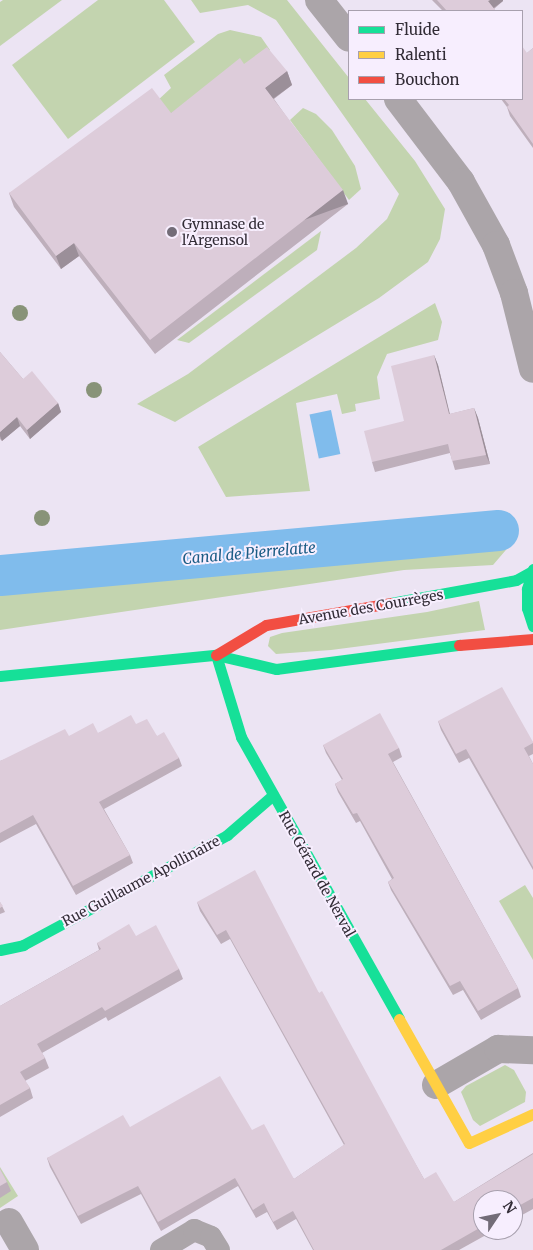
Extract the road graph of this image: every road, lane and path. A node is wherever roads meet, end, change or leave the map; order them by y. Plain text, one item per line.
1 (319, 0) edge
2 (348, 37) edge
3 (399, 100) edge
4 (533, 368) edge
5 (532, 570) edge
6 (533, 626) edge
7 (533, 639) edge
8 (216, 655) junction
9 (0, 676) edge
10 (273, 795) junction
11 (0, 950) edge
12 (533, 1050) edge
13 (436, 1085) junction
14 (533, 1114) edge
15 (9, 1222) dead end
16 (25, 1250) edge
17 (162, 1250) edge
18 (219, 1250) edge

1 - 2 street
3 - 4 street
5 - 6 street
5 - 8 street, Avenue des Courrèges
7 - 8 street, Avenue des Courrèges
8 - 9 street, Avenue des Courrèges
8 - 10 street, Rue Gérard de Nerval
10 - 11 street, Rue Guillaume Apollinaire
10 - 13 street, Rue Gérard de Nerval
12 - 13 street
13 - 14 street, Rue Gérard de Nerval
15 - 16 street
17 - 18 lane

